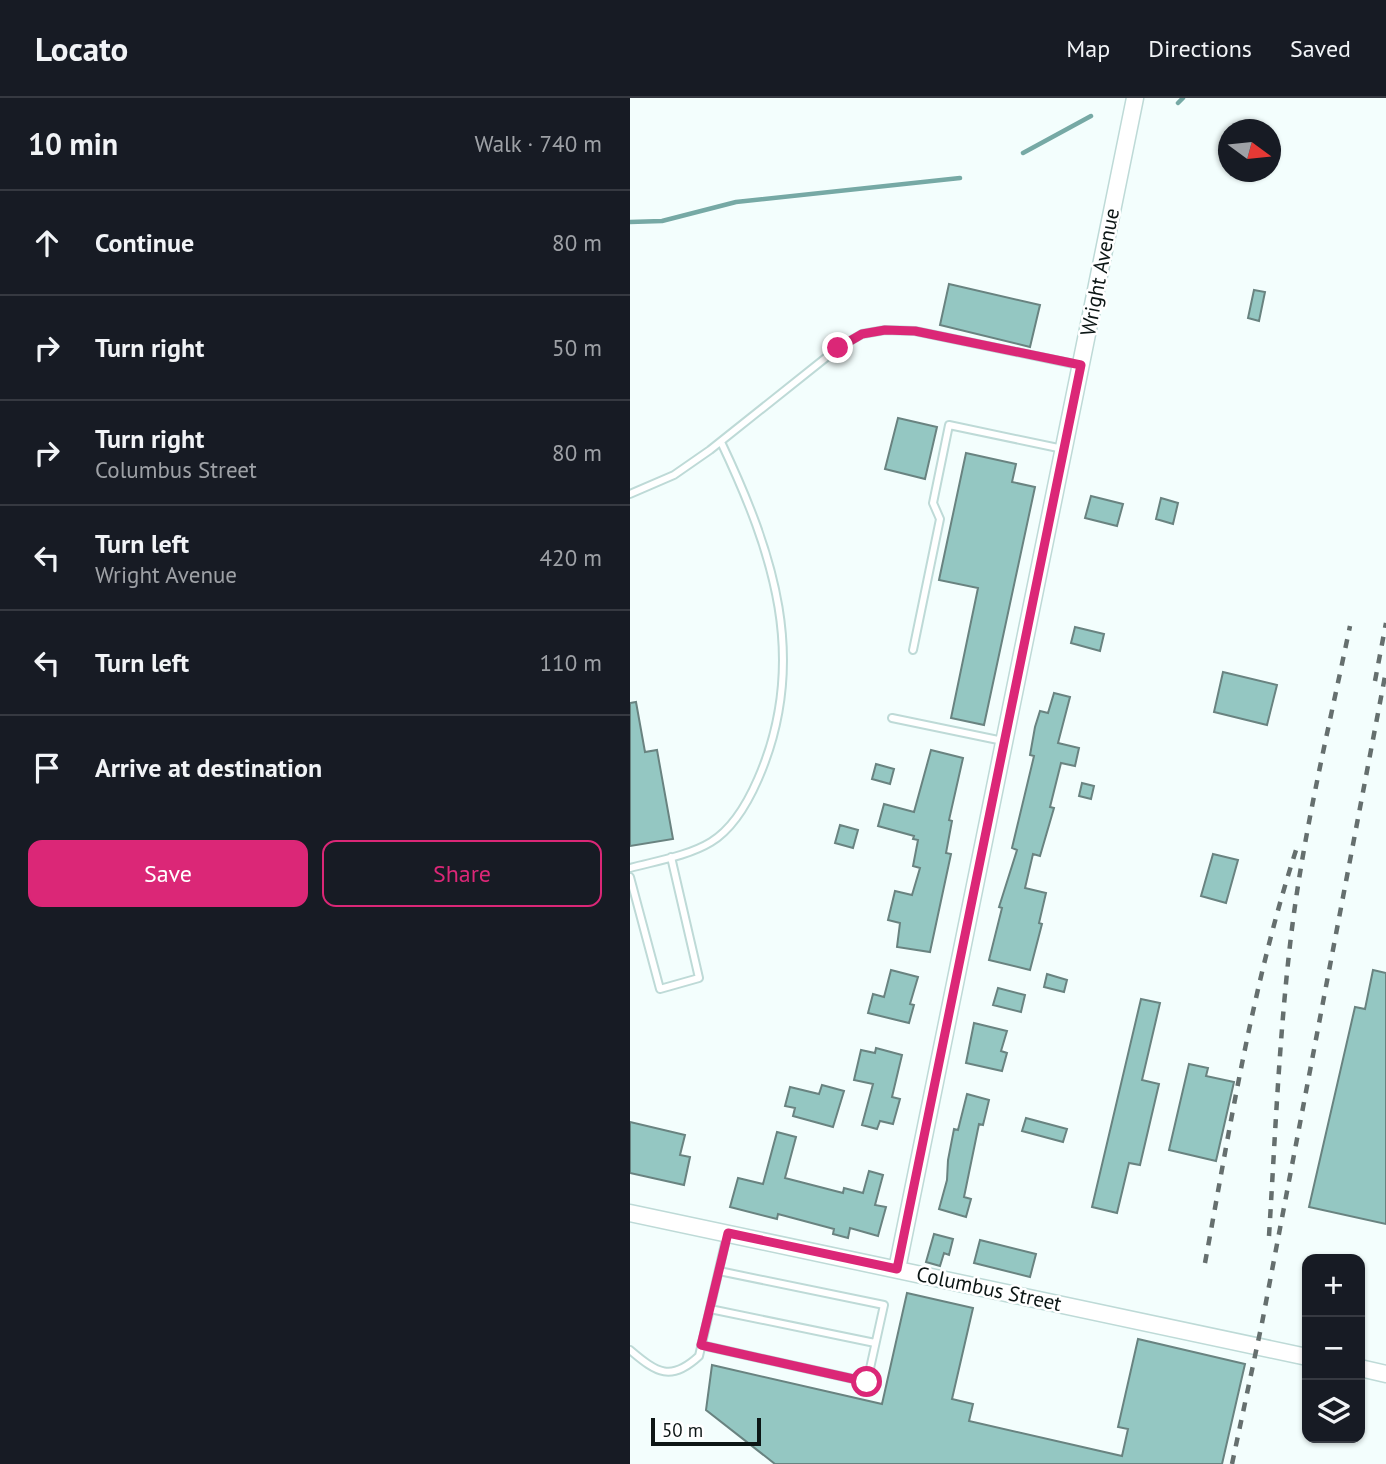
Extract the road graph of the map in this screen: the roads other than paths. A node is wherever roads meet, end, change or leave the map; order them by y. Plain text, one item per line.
1 (1135, 98) edge
2 (1081, 365) junction
3 (721, 442) junction
4 (1065, 449) junction
5 (630, 494) edge
6 (913, 650) dead end
7 (892, 718) dead end
8 (1005, 741) junction
9 (671, 856) junction
10 (630, 868) edge
11 (630, 877) edge
12 (630, 1213) edge
13 (728, 1233) junction
14 (897, 1269) junction
15 (719, 1271) junction
16 (710, 1309) junction
17 (875, 1343) junction
18 (701, 1345) junction
19 (630, 1350) edge
20 (1302, 1356) edge
21 (1365, 1369) edge
22 (1386, 1374) edge

1 - 2 street, Wright Avenue
2 - 3 lane
2 - 4 street, Wright Avenue
3 - 5 lane
3 - 9 lane
4 - 6 lane
4 - 8 street, Wright Avenue
7 - 8 lane
8 - 14 street, Wright Avenue
9 - 10 lane
9 - 11 lane
12 - 13 street, Columbus Street
13 - 14 street, Columbus Street
13 - 15 lane
14 - 20 street, Columbus Street
15 - 16 lane
15 - 17 lane
16 - 17 lane
16 - 18 lane
17 - 18 lane
18 - 19 lane
21 - 22 street

